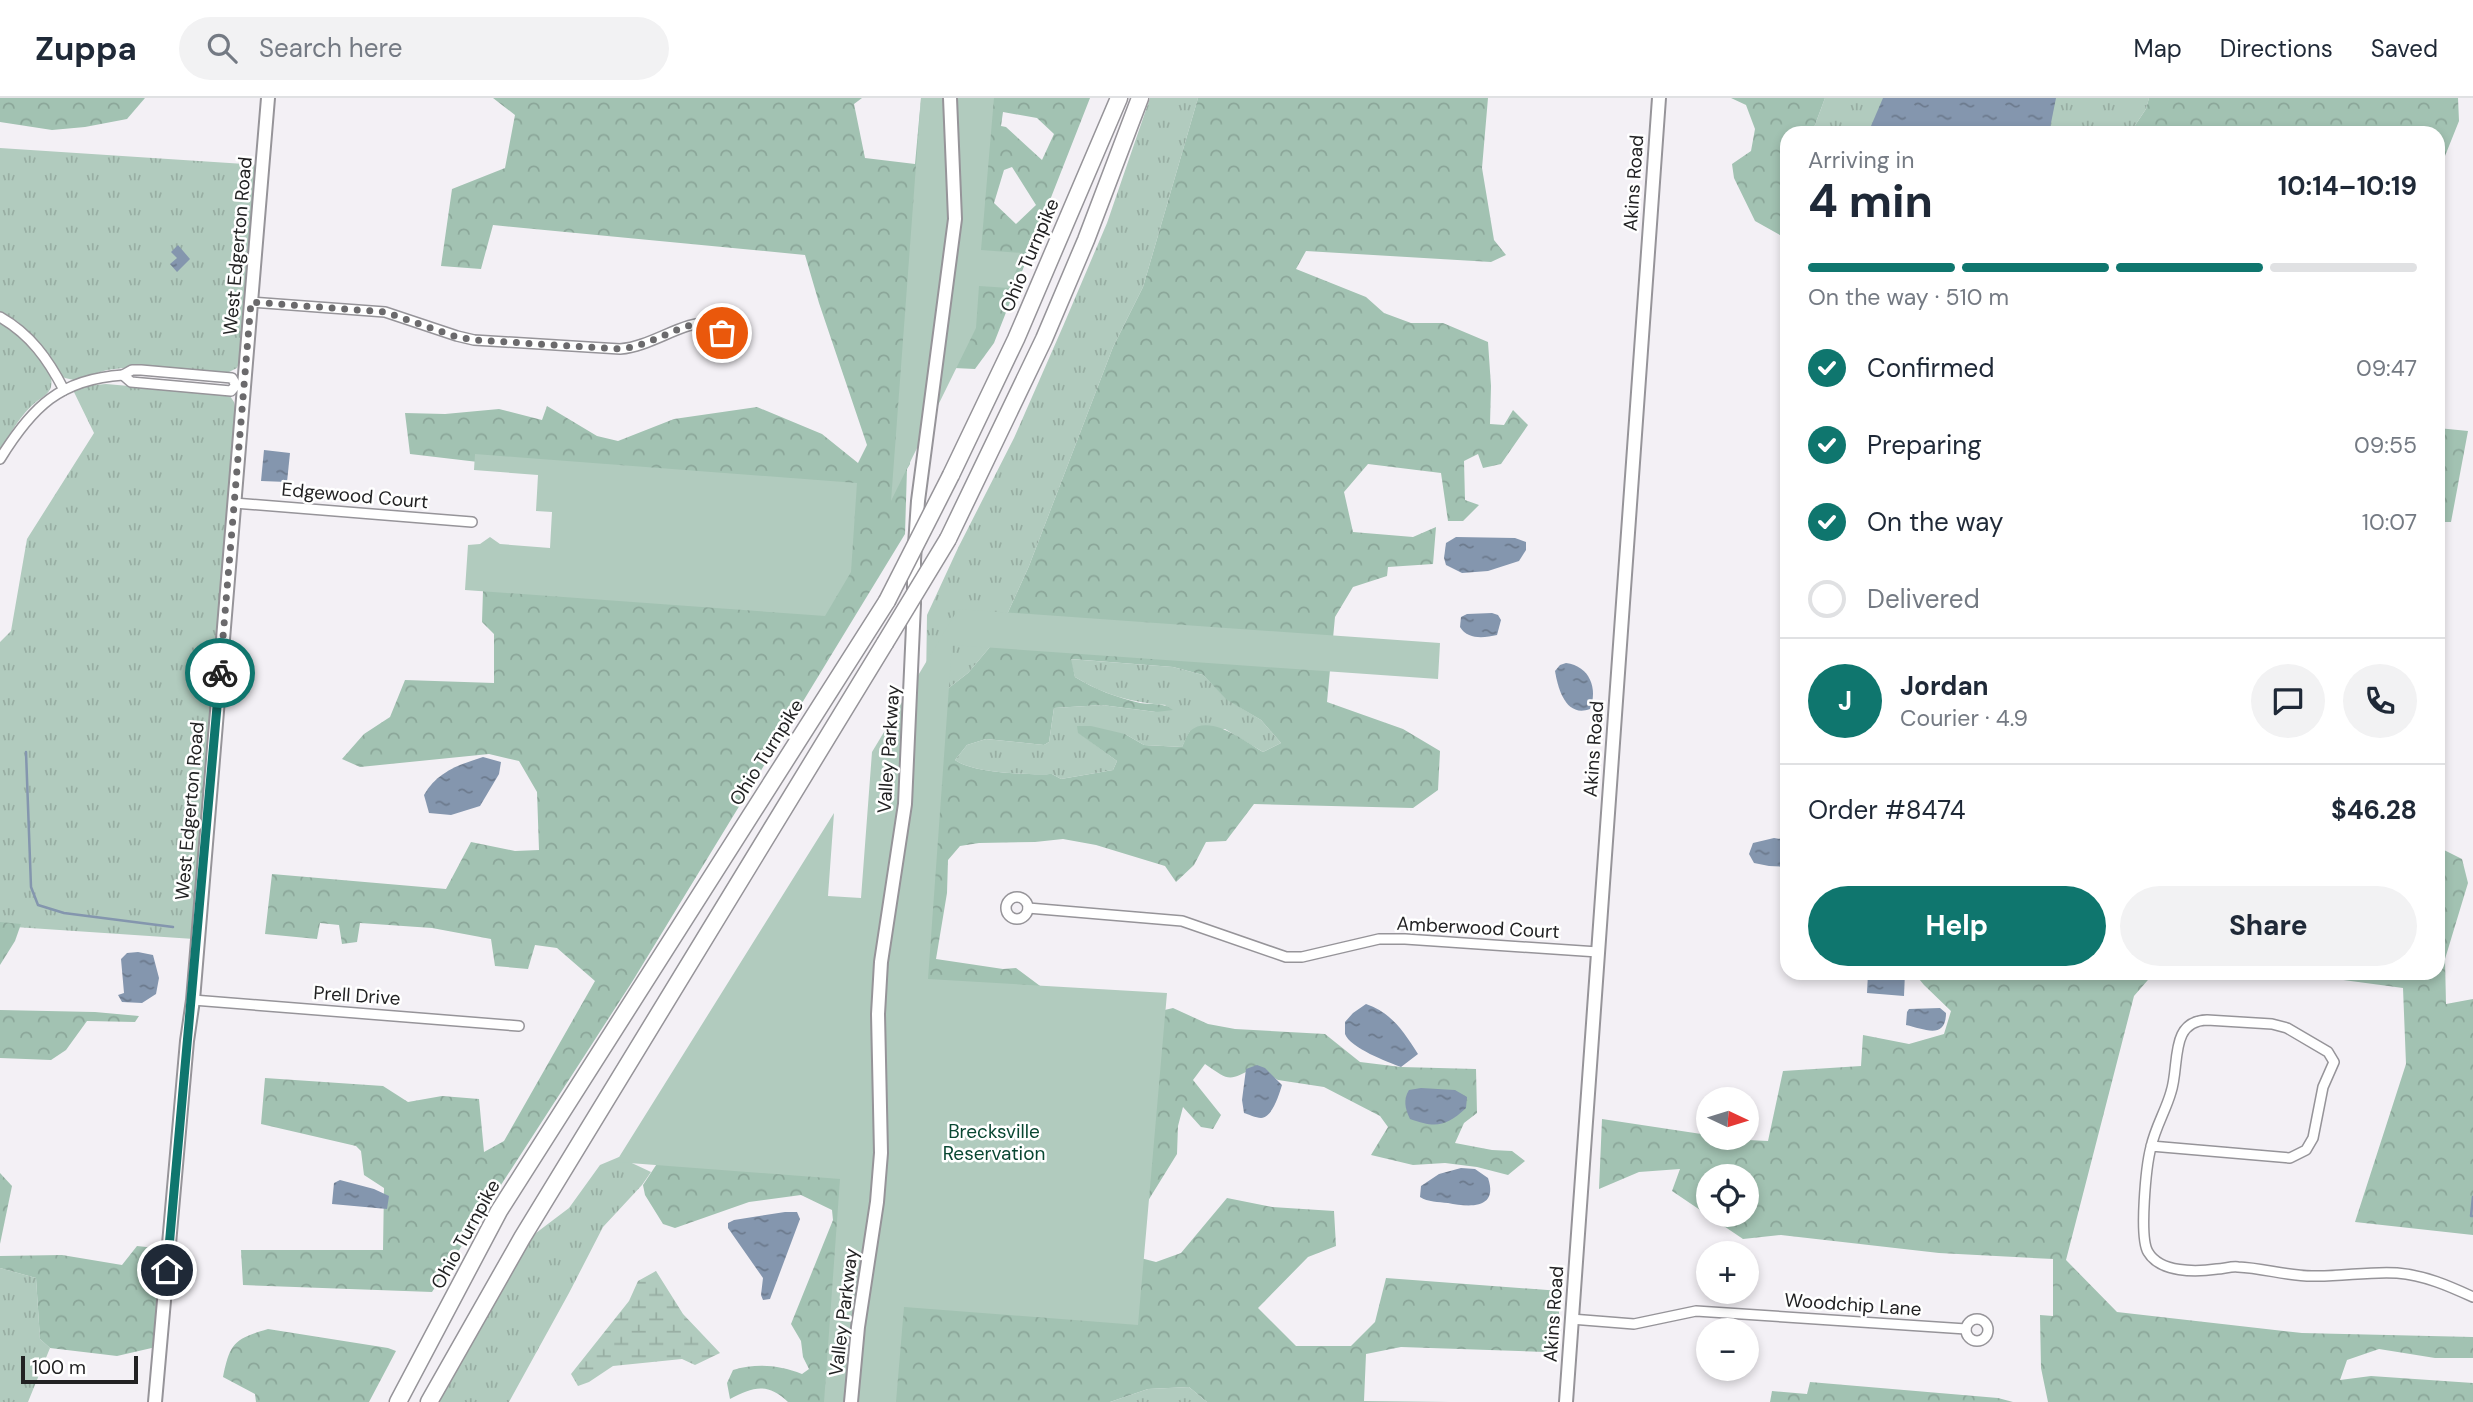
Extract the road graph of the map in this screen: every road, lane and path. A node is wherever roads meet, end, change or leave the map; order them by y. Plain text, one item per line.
1 (268, 98) edge
2 (950, 98) edge
3 (1119, 98) edge
4 (1140, 98) edge
5 (1659, 98) edge
6 (251, 302) junction
7 (0, 317) edge
8 (716, 322) dead end
9 (240, 385) junction
10 (64, 390) junction
11 (0, 458) edge
12 (234, 503) junction
13 (472, 522) dead end
14 (1028, 908) dead end
15 (1598, 951) junction
16 (193, 1000) junction
17 (519, 1026) dead end
18 (2151, 1146) junction
19 (2473, 1297) edge
20 (1571, 1319) junction
21 (1966, 1329) dead end
22 (155, 1402) edge
23 (398, 1402) edge
24 (429, 1402) edge
25 (851, 1402) edge
26 (1566, 1402) edge

1 - 6 street, West Edgerton Road
2 - 25 street, Valley Parkway
3 - 23 highway, Ohio Turnpike, bridge
4 - 24 highway, bridge
5 - 15 street, Akins Road
6 - 8 street
6 - 9 street, West Edgerton Road
7 - 10 street
9 - 10 street
9 - 12 street, West Edgerton Road
10 - 11 street
12 - 13 street, Edgewood Court
12 - 16 street, West Edgerton Road
14 - 15 street, Amberwood Court
15 - 20 street, Akins Road
16 - 17 street, Prell Drive
16 - 22 street, West Edgerton Road
18 - 18 street
18 - 19 street
20 - 21 street, Woodchip Lane
20 - 26 street, Akins Road

